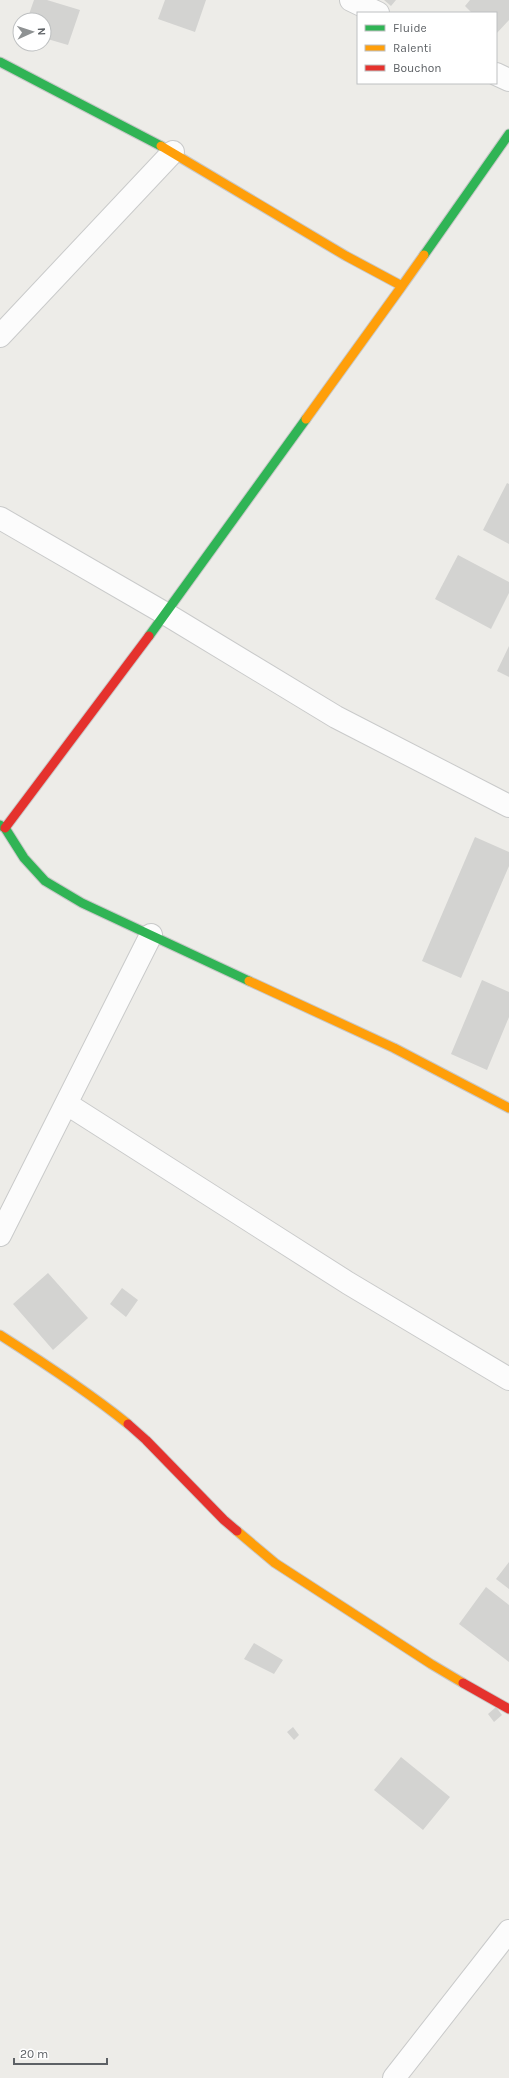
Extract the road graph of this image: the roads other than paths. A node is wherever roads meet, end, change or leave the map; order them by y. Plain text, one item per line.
1 (351, 0) edge
2 (376, 12) edge
3 (0, 62) edge
4 (497, 74) edge
5 (509, 80) edge
6 (509, 134) edge
7 (173, 152) junction
8 (402, 286) junction
9 (0, 336) edge
10 (0, 518) edge
11 (166, 614) junction
12 (509, 806) edge
13 (2, 827) edge
14 (151, 935) junction
15 (67, 1104) junction
16 (509, 1108) edge
17 (0, 1235) edge
18 (0, 1335) edge
19 (509, 1379) edge
20 (509, 1709) edge
21 (509, 1931) edge
22 (394, 2078) edge

1 - 2 street
3 - 7 street
4 - 5 street
6 - 8 street
7 - 8 street
7 - 9 street
8 - 11 street
10 - 11 street
11 - 12 street
11 - 13 street
13 - 14 street
14 - 15 street
14 - 16 street
15 - 17 street
15 - 19 street
18 - 20 street
21 - 22 street

